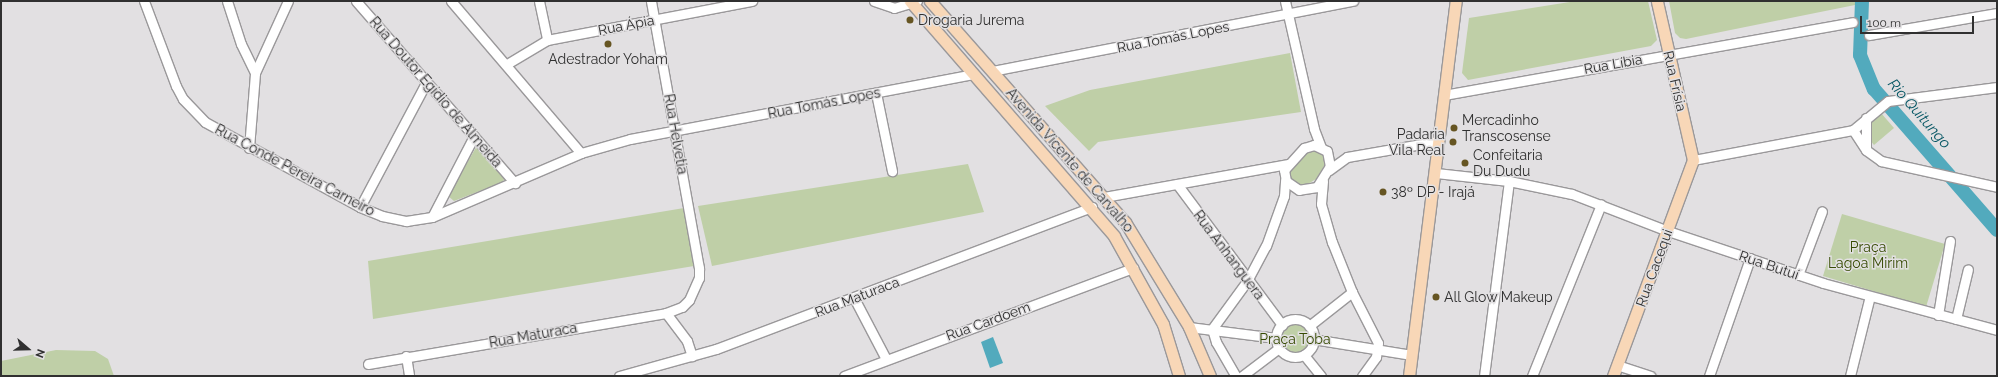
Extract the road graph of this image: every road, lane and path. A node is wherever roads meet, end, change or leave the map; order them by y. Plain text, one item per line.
1 (144, 1) edge
2 (228, 1) edge
3 (288, 1) edge
4 (356, 1) edge
5 (451, 1) edge
6 (539, 1) edge
7 (651, 1) edge
8 (752, 1) edge
9 (874, 1) edge
10 (930, 1) edge
11 (1285, 1) edge
12 (1353, 1) edge
13 (1456, 1) edge
14 (1657, 1) edge
15 (913, 2) edge
16 (1997, 14) edge
17 (1288, 15) junction
18 (655, 20) junction
19 (1853, 22) dead end
20 (1869, 34) dead end
21 (548, 40) junction
22 (1669, 54) junction
23 (507, 64) junction
24 (992, 71) junction
25 (255, 73) junction
26 (973, 74) junction
27 (426, 82) junction
28 (1997, 87) edge
29 (876, 93) junction
30 (1444, 96) junction
31 (1866, 118) junction
32 (1312, 121) junction
33 (1853, 130) junction
34 (675, 131) junction
35 (474, 136) junction
36 (1439, 141) junction
37 (249, 148) junction
38 (1302, 149) junction
39 (1324, 149) junction
40 (1866, 150) junction
41 (581, 153) junction
42 (1347, 157) junction
43 (1693, 160) junction
44 (1287, 164) junction
45 (1269, 169) junction
46 (1329, 170) junction
47 (892, 171) dead end
48 (1436, 173) junction
49 (1284, 178) junction
50 (1323, 181) junction
51 (1509, 181) junction
52 (515, 183) junction
53 (1177, 184) junction
54 (1997, 187) edge
55 (1302, 190) junction
56 (1104, 197) junction
57 (1321, 204) junction
58 (1601, 204) junction
59 (1281, 205) junction
60 (360, 207) junction
61 (1092, 207) junction
62 (1822, 211) dead end
63 (432, 216) junction
64 (1668, 231) junction
65 (1950, 241) dead end
66 (1750, 258) junction
67 (699, 268) joint
68 (1133, 268) junction
69 (1968, 269) dead end
70 (1798, 275) junction
71 (1248, 280) junction
72 (1352, 292) junction
73 (1870, 296) junction
74 (854, 298) junction
75 (666, 313) junction
76 (1938, 315) junction
77 (1956, 319) junction
78 (1282, 325) junction
79 (1309, 326) junction
80 (1189, 327) junction
81 (1212, 329) junction
82 (1997, 330) edge
83 (1276, 338) junction
84 (1314, 339) junction
85 (1279, 348) junction
86 (1379, 350) junction
87 (1304, 355) junction
88 (1412, 355) junction
89 (406, 356) junction
90 (692, 356) junction
91 (886, 359) junction
92 (368, 364) dead end
93 (1617, 365) junction
94 (409, 376) edge
95 (619, 376) edge
96 (844, 376) edge
97 (1180, 376) edge
98 (1210, 376) edge
99 (1236, 376) edge
100 (1242, 376) edge
101 (1321, 376) edge
102 (1362, 376) edge
103 (1409, 376) edge
104 (1484, 376) edge
105 (1532, 376) edge
106 (1613, 376) edge
107 (1650, 376) edge
108 (1709, 376) edge
109 (1850, 376) edge

1 - 37 street, Rua Conde Pereira Carneiro
2 - 25 street
3 - 25 street
4 - 27 street, Rua Doutor Egídio de Almeida
5 - 23 street
6 - 21 street
7 - 18 street, Rua Helvetia
8 - 18 street, Rua Ápia
9 - 15 street
10 - 24 main road, Avenida Vicente de Carvalho
11 - 17 street
12 - 17 street, Rua Tomás Lopes
13 - 30 main road
14 - 22 main road, Rua Frísia
15 - 26 main road, Avenida Vicente de Carvalho
16 - 20 street
17 - 24 street, Rua Tomás Lopes
17 - 32 street
18 - 21 street, Rua Ápia
18 - 34 street, Rua Helvetia
19 - 22 street, Rua Líbia
21 - 23 street, Rua Ápia
22 - 30 street, Rua Líbia
22 - 43 main road, Rua Frísia
23 - 41 street
24 - 56 main road, Avenida Vicente de Carvalho
25 - 37 street
26 - 29 street, Rua Tomás Lopes
26 - 61 main road, Avenida Vicente de Carvalho
27 - 35 street, Rua Doutor Egídio de Almeida
27 - 60 street
28 - 31 street
29 - 34 street, Rua Tomás Lopes
29 - 47 street
30 - 36 main road
31 - 33 street
31 - 40 street
32 - 38 street
32 - 39 street
33 - 40 street
33 - 43 street
34 - 41 street, Rua Conde Pereira Carneiro
34 - 67 street, Rua Helvetia
35 - 52 street, Rua Doutor Egídio de Almeida
35 - 63 street
36 - 42 street
36 - 48 main road
37 - 60 street, Rua Conde Pereira Carneiro
38 - 39 street
38 - 44 street
39 - 42 street
39 - 46 street
40 - 54 street
41 - 52 street, Rua Conde Pereira Carneiro
42 - 46 street
43 - 64 main road, Rua Cacequi
44 - 45 street
44 - 49 street
45 - 49 street
45 - 53 street
46 - 50 street
48 - 51 street, Rua Butuí
48 - 88 main road
49 - 55 street
49 - 59 street
50 - 55 street
50 - 57 street
51 - 58 street, Rua Butuí
51 - 104 street
52 - 63 street, Rua Conde Pereira Carneiro
53 - 56 street
53 - 71 street, Rua Anhanguera
55 - 57 street
55 - 59 street
56 - 80 main road, Avenida Vicente de Carvalho
57 - 72 street
58 - 64 street, Rua Butuí
58 - 105 street
59 - 71 street
60 - 63 street, Rua Conde Pereira Carneiro
61 - 68 main road, Avenida Vicente de Carvalho
61 - 74 street, Rua Maturaca
62 - 70 street
64 - 66 street, Rua Butuí
64 - 93 main road, Rua Cacequi
65 - 76 street
66 - 70 street, Rua Butuí
66 - 108 street
67 - 75 street, Rua Maturaca
68 - 91 street, Rua Cardoem
68 - 97 main road, Avenida Vicente de Carvalho
69 - 77 street
70 - 73 street, Rua Butuí
71 - 78 street, Rua Anhanguera
71 - 81 street
72 - 79 street
72 - 86 street
73 - 76 street, Rua Butuí
73 - 109 street
74 - 90 street, Rua Maturaca
74 - 91 street
75 - 89 street, Rua Maturaca
75 - 90 street
76 - 77 street, Rua Butuí
77 - 82 street, Rua Butuí
78 - 79 street
78 - 83 street
79 - 84 street
80 - 81 street
80 - 98 main road, Avenida Vicente de Carvalho
81 - 83 street
81 - 99 street
83 - 85 street
84 - 86 street
84 - 87 street
85 - 87 street
85 - 100 street
86 - 88 street
86 - 102 street
87 - 101 street
88 - 103 main road
89 - 92 street, Rua Maturaca
89 - 94 street
90 - 95 street, Rua Maturaca
91 - 96 street, Rua Cardoem
93 - 106 main road, Rua Cacequi
93 - 107 street

